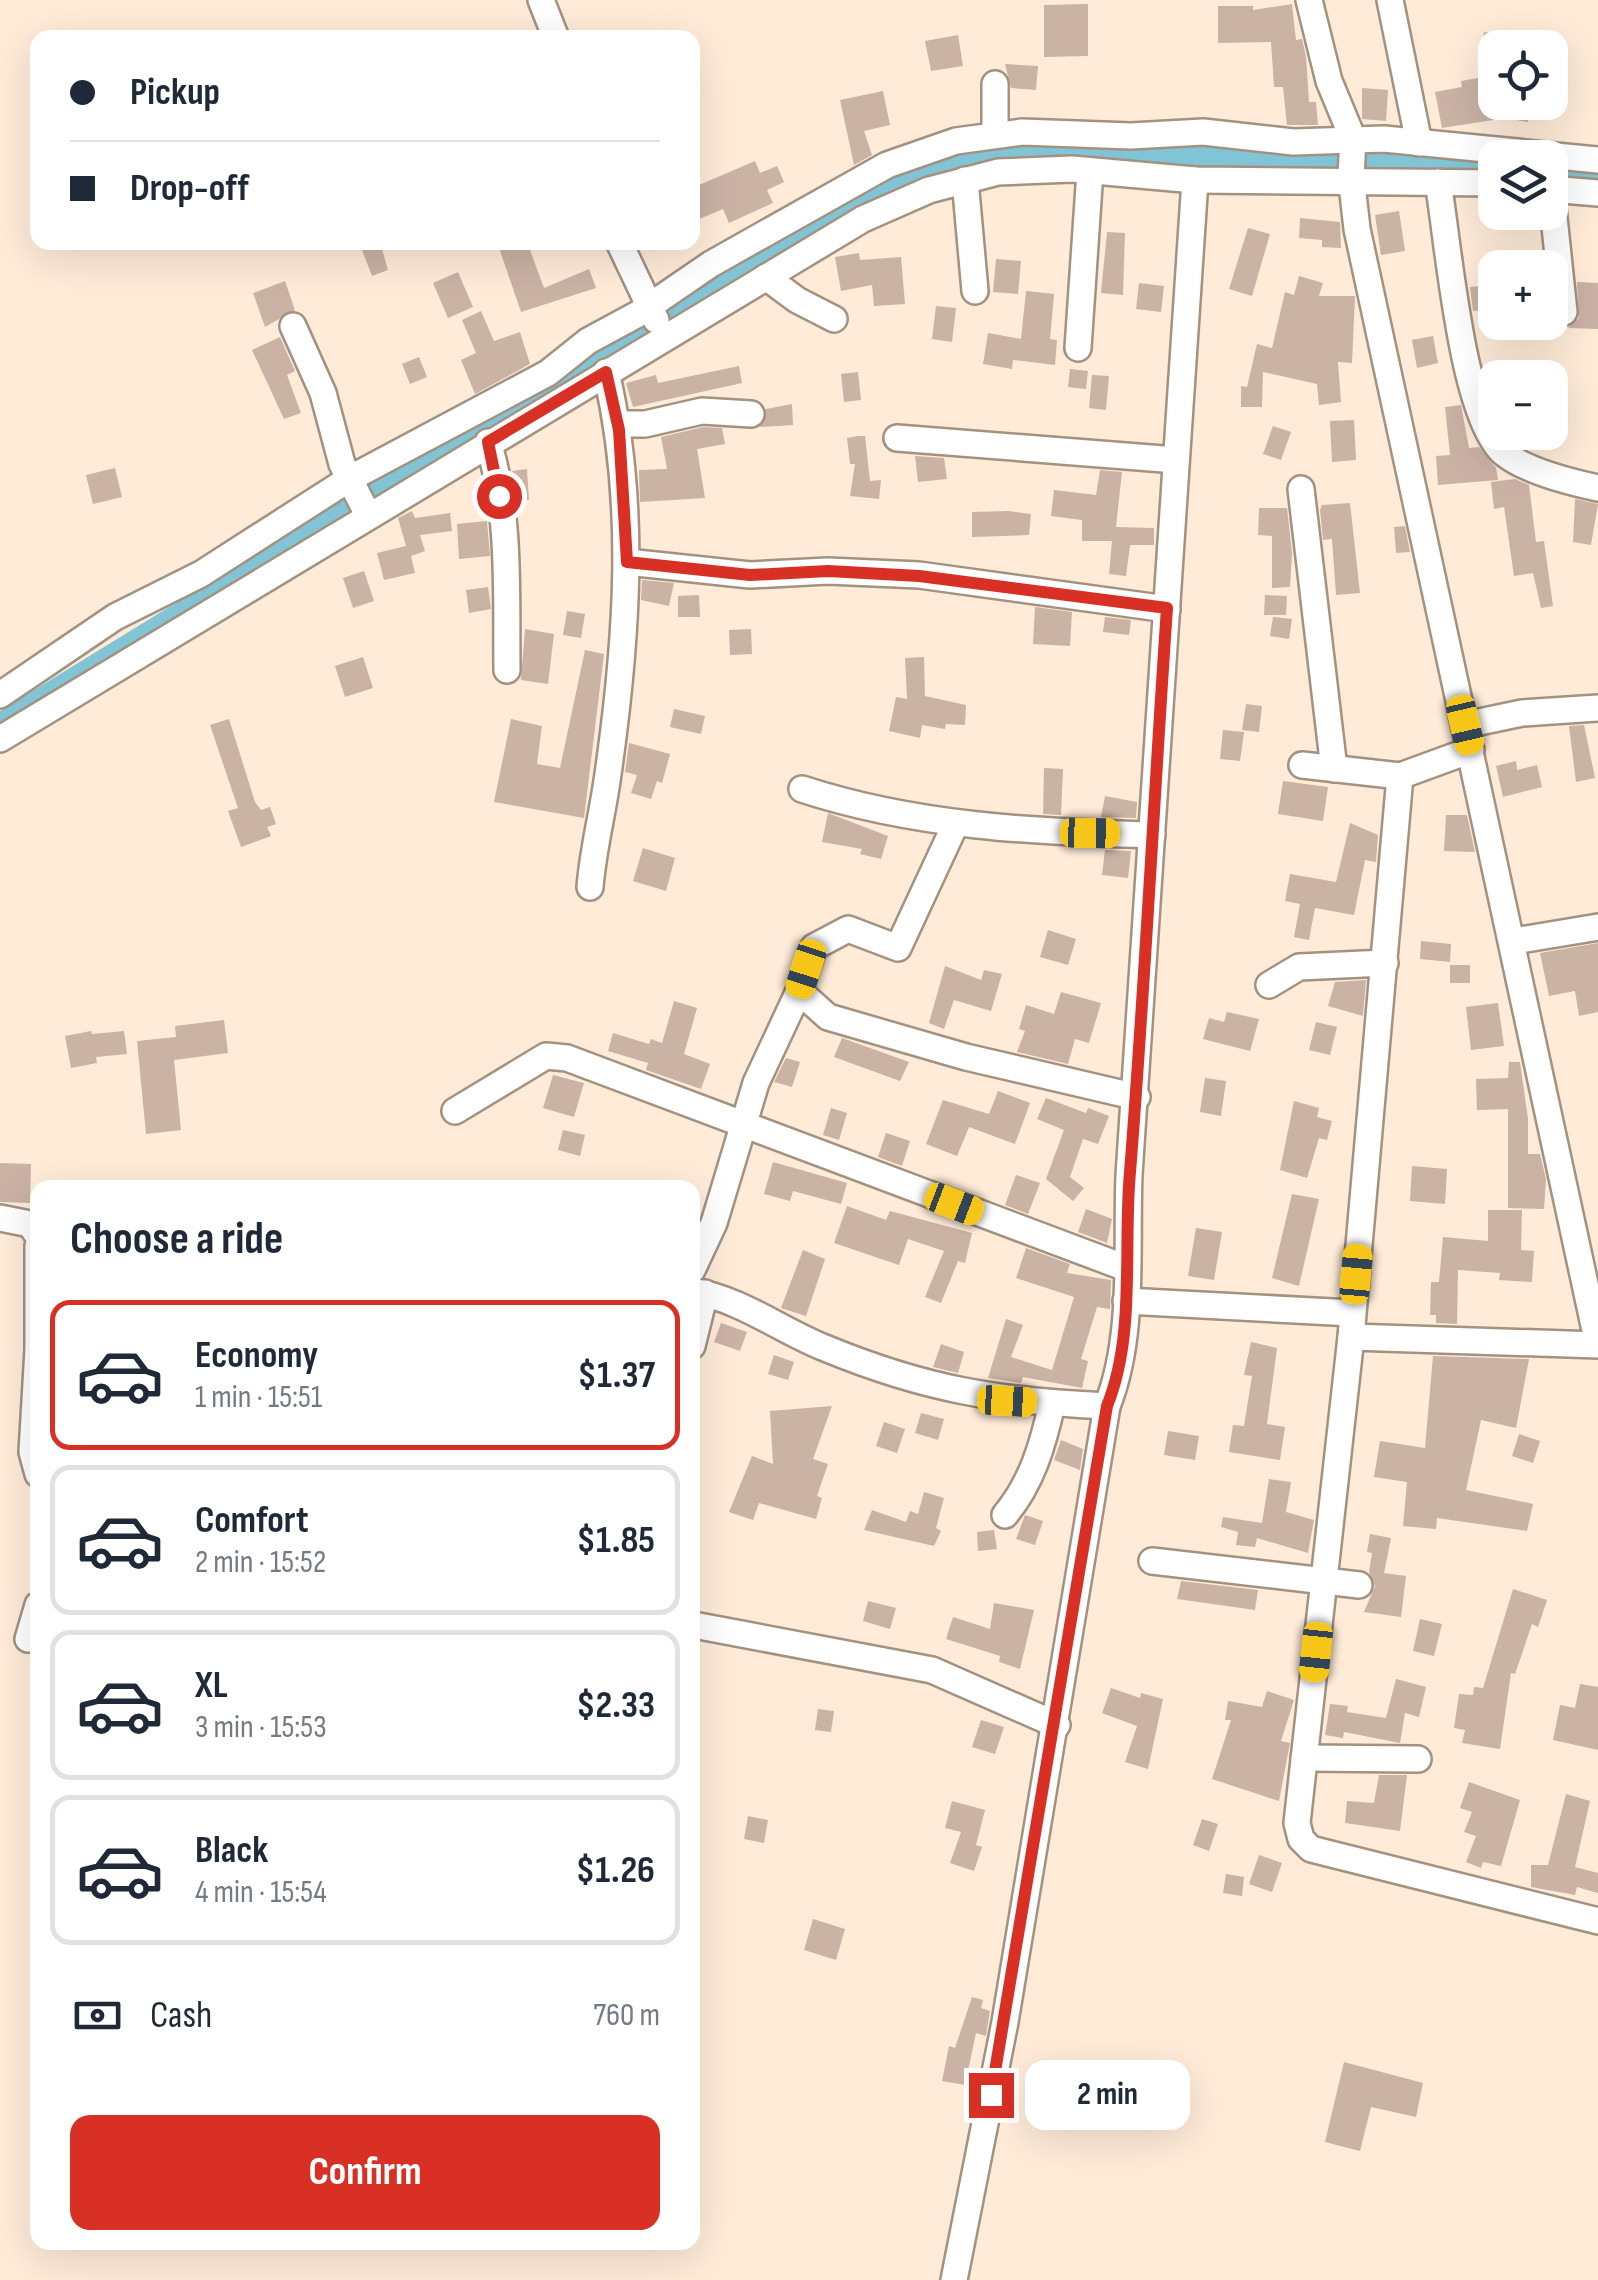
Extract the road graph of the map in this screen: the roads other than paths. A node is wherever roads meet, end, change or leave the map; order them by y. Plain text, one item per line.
1 (541, 0) edge
2 (1310, 0) edge
3 (1390, 0) edge
4 (553, 30) edge
5 (994, 84) dead end
6 (995, 136) junction
7 (1419, 143) junction
8 (1598, 160) edge
9 (1352, 162) junction
10 (1090, 171) junction
11 (966, 180) junction
12 (1195, 180) junction
13 (1438, 182) junction
14 (1478, 183) edge
15 (1598, 193) edge
16 (1568, 197) edge
17 (623, 250) edge
18 (766, 277) junction
19 (975, 291) dead end
20 (834, 319) dead end
21 (657, 322) junction
22 (293, 326) dead end
23 (1078, 348) dead end
24 (606, 372) junction
25 (751, 414) dead end
26 (618, 424) junction
27 (896, 438) dead end
28 (488, 442) junction
29 (1176, 460) junction
30 (1598, 488) edge
31 (1301, 489) dead end
32 (359, 498) junction
33 (627, 562) junction
34 (1167, 608) junction
35 (507, 670) dead end
36 (0, 695) edge
37 (1598, 708) edge
38 (1468, 737) junction
39 (0, 739) edge
40 (1302, 765) dead end
41 (1334, 768) junction
42 (1400, 776) junction
43 (802, 789) dead end
44 (956, 823) junction
45 (1152, 834) junction
46 (590, 887) dead end
47 (1598, 927) edge
48 (1514, 941) junction
49 (1385, 963) junction
50 (1269, 984) dead end
51 (799, 991) junction
52 (1137, 1097) junction
53 (455, 1111) dead end
54 (747, 1126) junction
55 (0, 1218) edge
56 (30, 1224) edge
57 (700, 1253) edge
58 (1126, 1268) junction
59 (700, 1292) edge
60 (1141, 1302) junction
61 (1352, 1325) junction
62 (1598, 1344) edge
63 (1052, 1404) junction
64 (1107, 1406) junction
65 (1005, 1515) dead end
66 (1152, 1561) dead end
67 (1324, 1580) junction
68 (1359, 1585) dead end
69 (700, 1626) edge
70 (30, 1632) edge
71 (28, 1639) dead end
72 (1056, 1724) junction
73 (1304, 1758) junction
74 (1418, 1758) dead end
75 (1598, 1921) edge
76 (954, 2280) edge

1 - 4 street
2 - 9 street
3 - 7 street
5 - 6 street
6 - 9 street
6 - 21 street
7 - 8 street
7 - 9 street
9 - 12 street
9 - 13 street
9 - 38 street
10 - 11 street
10 - 12 street
10 - 23 street
11 - 18 street
11 - 19 street
12 - 29 street
13 - 14 street
13 - 30 street
15 - 16 street
17 - 21 street
18 - 20 street
18 - 21 street
21 - 24 street
21 - 32 street
22 - 32 street
24 - 26 street
24 - 28 street
25 - 26 street
26 - 33 street
27 - 29 street
28 - 32 street
28 - 35 street
29 - 34 street
31 - 41 street
32 - 36 street
32 - 39 street
33 - 34 street
33 - 46 street
34 - 45 street
37 - 38 street
38 - 42 street
38 - 48 street
40 - 41 street
41 - 42 street
42 - 49 street
43 - 44 street
44 - 45 street
44 - 51 street
45 - 52 street
47 - 48 street
48 - 62 street
49 - 50 street
49 - 61 street
51 - 52 street
51 - 54 street
52 - 58 street
53 - 54 street
54 - 57 street
54 - 58 street
55 - 56 street
58 - 60 street
59 - 63 street
60 - 61 street
60 - 64 street
61 - 62 street
61 - 67 street
63 - 64 street
63 - 65 street
64 - 72 street
66 - 67 street
67 - 68 street
67 - 73 street
69 - 72 street
70 - 71 street
72 - 76 street
73 - 74 street
73 - 75 street

